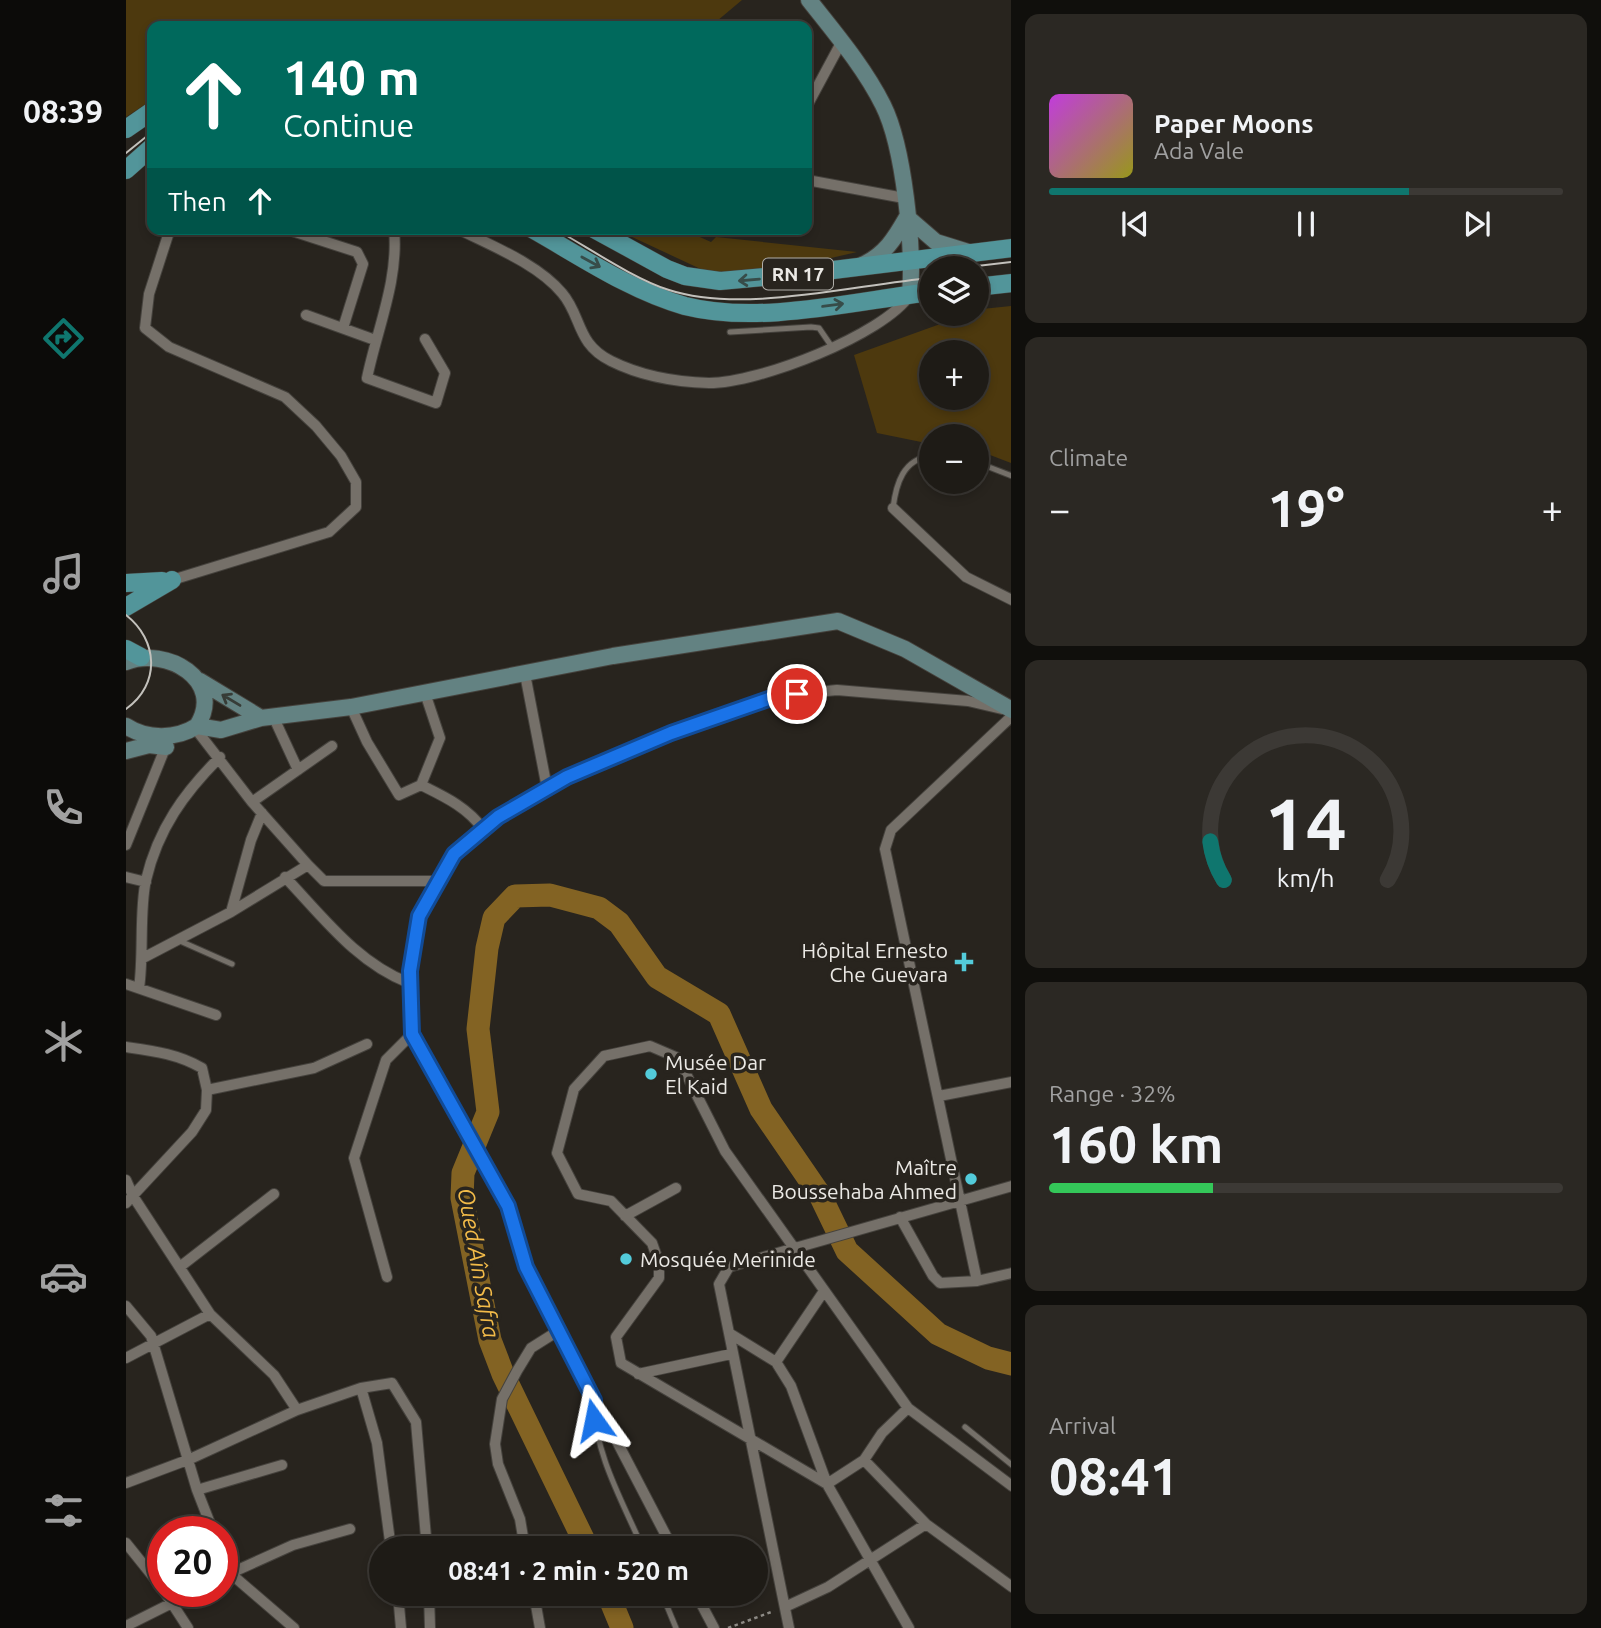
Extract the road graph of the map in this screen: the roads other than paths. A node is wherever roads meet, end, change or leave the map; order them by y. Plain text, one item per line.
1 (809, 0) edge
2 (842, 41) junction
3 (812, 97) edge
4 (147, 114) edge
5 (126, 129) edge
6 (147, 151) edge
7 (126, 170) edge
8 (812, 181) edge
9 (904, 198) junction
10 (907, 217) junction
11 (168, 235) edge
12 (305, 235) edge
13 (395, 235) edge
14 (469, 235) edge
15 (542, 235) edge
16 (605, 235) edge
17 (1011, 247) edge
18 (968, 252) junction
19 (910, 260) junction
20 (861, 266) junction
21 (1011, 283) edge
22 (989, 286) edge
23 (919, 294) edge
24 (910, 295) junction
25 (306, 315) dead end
26 (343, 328) junction
27 (730, 332) dead end
28 (425, 339) dead end
29 (375, 340) junction
30 (832, 347) junction
31 (919, 459) edge
32 (989, 467) edge
33 (1011, 476) edge
34 (893, 508) joint
35 (172, 580) junction
36 (126, 583) edge
37 (1011, 600) edge
38 (126, 607) edge
39 (129, 653) edge
40 (525, 674) junction
41 (200, 681) junction
42 (425, 693) junction
43 (351, 706) junction
44 (1011, 713) edge
45 (267, 717) junction
46 (126, 726) edge
47 (196, 727) junction
48 (144, 733) junction
49 (126, 737) edge
50 (168, 741) junction
51 (332, 746) dead end
52 (126, 751) edge
53 (220, 757) junction
54 (298, 770) junction
55 (421, 785) junction
56 (547, 788) junction
57 (252, 802) junction
58 (262, 813) junction
59 (483, 829) junction
60 (126, 845) edge
61 (308, 866) junction
62 (126, 877) edge
63 (285, 877) junction
64 (439, 881) junction
65 (146, 882) junction
66 (231, 912) junction
67 (178, 940) junction
68 (143, 958) junction
69 (232, 964) dead end
70 (126, 984) edge
71 (409, 984) junction
72 (139, 988) junction
73 (216, 1014) dead end
74 (412, 1034) junction
75 (367, 1044) dead end
76 (126, 1047) edge
77 (1011, 1082) edge
78 (207, 1090) junction
79 (939, 1096) junction
80 (126, 1180) edge
81 (1011, 1186) edge
82 (676, 1188) dead end
83 (274, 1194) dead end
84 (961, 1198) junction
85 (130, 1199) edge
86 (625, 1216) junction
87 (900, 1217) junction
88 (793, 1250) junction
89 (181, 1266) junction
90 (1011, 1273) edge
91 (387, 1277) dead end
92 (977, 1281) junction
93 (824, 1291) junction
94 (126, 1306) edge
95 (211, 1314) junction
96 (558, 1331) junction
97 (729, 1333) junction
98 (154, 1346) junction
99 (732, 1354) junction
100 (126, 1358) edge
101 (776, 1362) junction
102 (638, 1374) junction
103 (361, 1388) junction
104 (594, 1400) junction
105 (908, 1408) junction
106 (297, 1410) junction
107 (965, 1427) dead end
108 (749, 1440) junction
109 (190, 1459) junction
110 (864, 1460) junction
111 (282, 1465) dead end
112 (1011, 1465) edge
113 (1009, 1480) edge
114 (126, 1483) edge
115 (827, 1484) junction
116 (197, 1490) junction
117 (208, 1516) edge
118 (926, 1524) junction
119 (350, 1529) dead end
120 (389, 1536) edge
121 (426, 1536) edge
122 (523, 1536) edge
123 (637, 1536) edge
124 (666, 1536) edge
125 (126, 1544) edge
126 (869, 1562) junction
127 (147, 1570) edge
128 (238, 1570) edge
129 (238, 1584) edge
130 (1011, 1587) edge
131 (399, 1606) edge
132 (429, 1606) edge
133 (536, 1606) edge
134 (667, 1606) edge
135 (702, 1606) edge
136 (163, 1607) edge
137 (176, 1607) edge
138 (785, 1607) junction
139 (126, 1626) edge
140 (292, 1627) edge
141 (188, 1628) edge
142 (401, 1628) edge
143 (430, 1628) edge
144 (540, 1628) edge
145 (676, 1628) edge
146 (714, 1628) edge
147 (789, 1628) edge
148 (909, 1628) edge

1 - 2 main road
2 - 3 street
2 - 9 main road
4 - 5 main road
6 - 7 main road
8 - 9 street
9 - 10 main road
10 - 18 main road
10 - 19 main road
10 - 20 main road
11 - 35 street
12 - 26 street
13 - 29 street
14 - 30 street
15 -> 24 main road, RN 17
20 -> 16 main road, RN 17
17 - 18 main road, RN 17
18 - 19 main road, RN 17
19 - 20 main road, RN 17
19 - 24 main road
21 - 22 main road
23 - 24 main road, RN 17
24 - 30 street
25 - 26 street
26 - 29 street
27 - 30 lane
28 - 29 street
31 - 34 lane
32 - 33 lane
34 - 37 street
35 - 36 main road
35 - 38 main road
39 - 41 main road
40 - 42 main road
40 - 44 main road
40 - 56 street
45 -> 41 main road
41 - 47 main road
42 - 43 main road
42 - 55 street
43 - 45 main road
43 - 55 street
44 - 56 street
44 - 79 street
45 - 47 main road
45 - 54 street
46 - 48 main road
47 - 50 main road
47 - 53 street
48 - 49 main road
48 - 50 main road
50 - 52 main road
50 - 60 street
51 - 54 street
53 - 57 street
53 - 65 street
54 - 57 street
55 - 59 street
56 - 59 street
57 - 58 street
58 - 61 street
58 - 66 street
59 - 64 street
61 - 63 street
61 - 64 street
62 - 65 street
63 - 66 street
63 - 71 street
64 - 71 street
65 - 68 street
66 - 67 street
67 - 68 street
67 - 69 lane
68 - 72 street
70 - 72 street
71 - 74 street
72 - 73 street
74 - 91 street
74 - 96 street
75 - 78 street
76 - 78 street
77 - 79 street
78 - 85 street
79 - 84 street
80 - 85 street
81 - 84 street
82 - 86 street
83 - 89 street
84 - 87 street
84 - 92 street
85 - 89 street
86 - 88 street
86 - 102 street
87 - 88 street
87 - 92 street
88 - 93 street
88 - 97 street
89 - 95 street
90 - 92 street
93 - 101 street
93 - 105 street
94 - 98 street
95 - 98 street
95 - 106 street
96 - 104 street
96 - 122 street
97 - 99 street
97 - 101 street
98 - 100 street
98 - 109 street
99 - 102 street
99 - 108 street
101 - 115 street
102 - 108 street
103 - 106 street
103 - 120 street
103 - 121 street
104 - 123 lane
104 - 124 street
105 - 110 street
105 - 113 street
106 - 109 street
107 - 112 lane
108 - 115 street
108 - 138 street
109 - 114 street
109 - 116 street
110 - 115 street
110 - 118 street
111 - 116 street
115 - 126 street
116 - 117 street
118 - 126 street
118 - 130 street
119 - 128 street
125 - 127 street
126 - 138 street
126 - 148 street
129 - 140 street
131 - 142 street
132 - 143 street
133 - 144 street
134 - 145 lane
135 - 146 street
136 - 139 street
137 - 141 street
138 - 147 street

